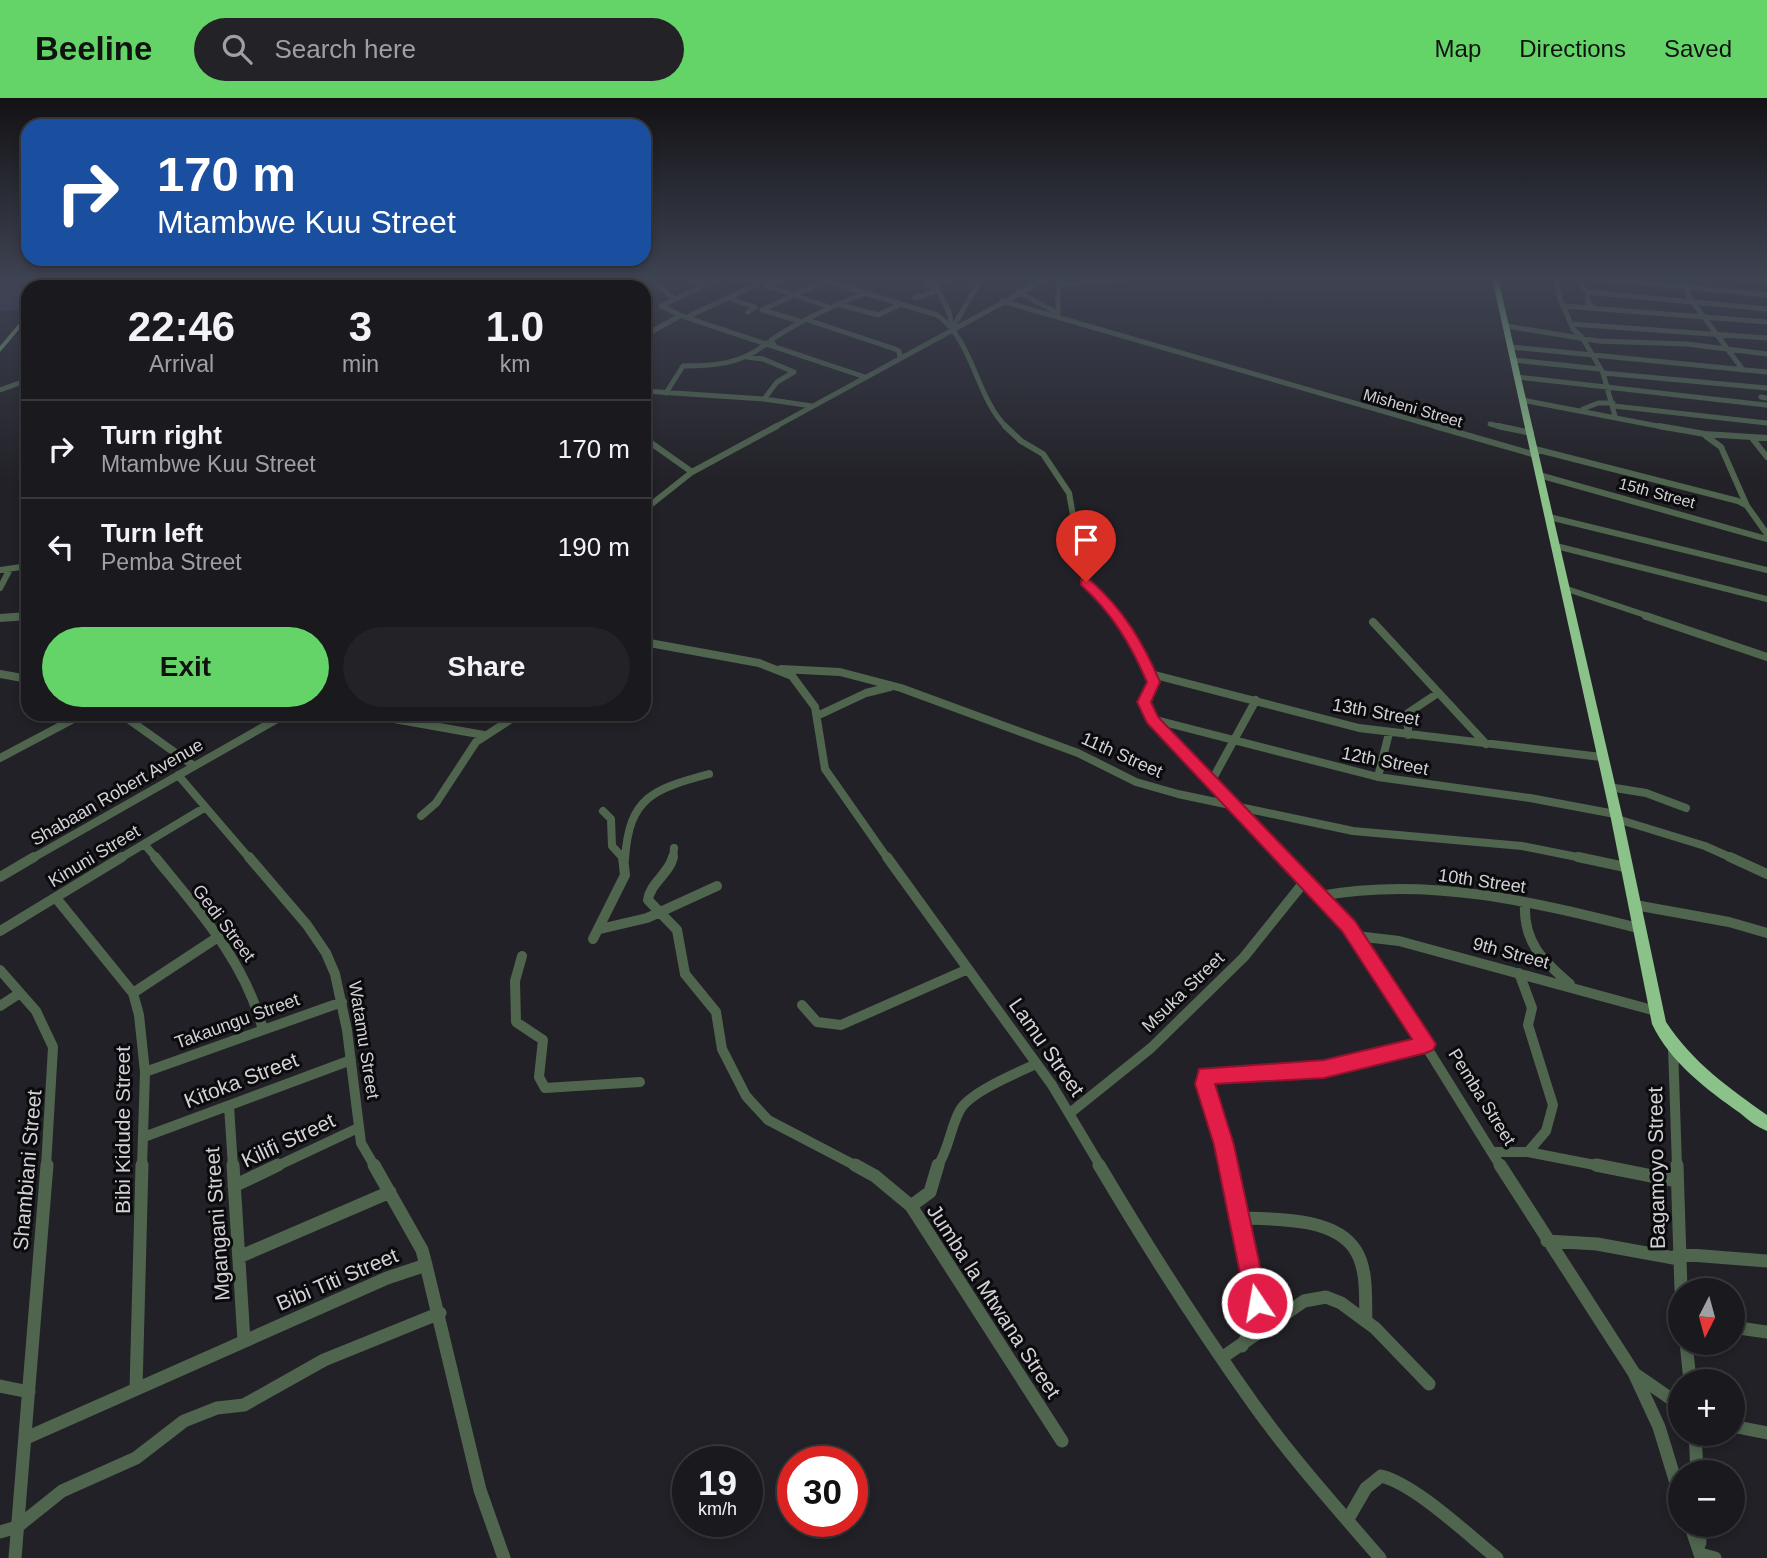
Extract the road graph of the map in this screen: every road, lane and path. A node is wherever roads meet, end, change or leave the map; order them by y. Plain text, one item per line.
1 (763, 346) edge
2 (777, 346) edge
3 (886, 346) edge
4 (917, 346) edge
5 (962, 346) edge
6 (1161, 346) edge
7 (1586, 346) edge
8 (1700, 346) edge
9 (1727, 346) edge
10 (1511, 347) joint
11 (1731, 351) junction
12 (1767, 354) edge
13 (1590, 355) junction
14 (900, 356) junction
15 (742, 357) junction
16 (1513, 360) junction
17 (1743, 370) junction
18 (1601, 371) junction
19 (1767, 372) edge
20 (862, 376) junction
21 (1517, 377) junction
22 (21, 382) edge
23 (1606, 385) junction
24 (1756, 388) junction
25 (1767, 388) edge
26 (0, 390) edge
27 (651, 392) edge
28 (666, 393) junction
29 (764, 399) junction
30 (1522, 400) junction
31 (1765, 401) edge
32 (1613, 405) junction
33 (812, 406) junction
34 (1583, 409) junction
35 (1615, 416) junction
36 (1767, 423) edge
37 (1490, 424) dead end
38 (1531, 433) junction
39 (1698, 433) junction
40 (1728, 436) junction
41 (1752, 438) junction
42 (1767, 438) edge
43 (651, 442) edge
44 (1720, 444) junction
45 (1535, 452) junction
46 (1767, 457) edge
47 (692, 472) junction
48 (1539, 475) junction
49 (651, 504) edge
50 (1747, 506) junction
51 (1549, 517) junction
52 (1767, 537) edge
53 (1556, 546) junction
54 (21, 567) edge
55 (10, 569) junction
56 (0, 570) edge
57 (1767, 570) edge
58 (0, 587) edge
59 (1564, 588) junction
60 (1767, 599) edge
61 (21, 616) edge
62 (0, 618) edge
63 (1373, 622) dead end
64 (651, 643) edge
65 (1767, 657) edge
66 (780, 670) junction
67 (0, 674) edge
68 (1151, 674) junction
69 (21, 678) edge
70 (894, 686) junction
71 (1437, 693) junction
72 (1255, 700) junction
73 (817, 716) junction
74 (1152, 719) junction
75 (70, 721) edge
76 (131, 721) edge
77 (263, 721) edge
78 (406, 721) edge
79 (507, 721) edge
80 (1390, 733) junction
81 (484, 735) junction
82 (1408, 735) junction
83 (1234, 740) junction
84 (1486, 744) junction
85 (1601, 757) junction
86 (0, 758) edge
87 (194, 766) junction
88 (709, 774) dead end
89 (178, 775) junction
90 (1378, 777) junction
91 (1210, 782) junction
92 (1609, 787) junction
93 (1233, 805) junction
94 (204, 808) junction
95 (1686, 808) dead end
96 (603, 811) dead end
97 (421, 816) dead end
98 (1616, 816) junction
99 (144, 844) junction
100 (674, 848) dead end
101 (625, 860) junction
102 (1625, 867) junction
103 (1767, 874) edge
104 (0, 877) edge
105 (1305, 881) junction
106 (717, 886) dead end
107 (1320, 896) junction
108 (56, 898) junction
109 (1525, 903) junction
110 (1635, 905) junction
111 (661, 913) junction
112 (1638, 928) junction
113 (600, 929) junction
114 (0, 931) edge
115 (1767, 933) edge
116 (1356, 936) junction
117 (218, 937) junction
118 (593, 939) dead end
119 (522, 956) dead end
120 (0, 970) edge
121 (968, 970) junction
122 (1519, 974) junction
123 (1573, 988) junction
124 (20, 993) junction
125 (133, 993) junction
126 (342, 1002) junction
127 (802, 1005) dead end
128 (0, 1006) edge
129 (1656, 1012) junction
130 (263, 1030) junction
131 (1426, 1044) junction
132 (1673, 1046) junction
133 (351, 1060) junction
134 (1037, 1063) junction
135 (145, 1072) junction
136 (640, 1082) dead end
137 (229, 1106) junction
138 (1070, 1113) junction
139 (1767, 1124) edge
140 (358, 1128) junction
141 (144, 1137) junction
142 (1493, 1152) junction
143 (1528, 1152) junction
144 (1676, 1181) junction
145 (234, 1186) junction
146 (390, 1192) junction
147 (911, 1206) junction
148 (1240, 1218) junction
149 (1547, 1241) junction
150 (1679, 1256) junction
151 (239, 1257) junction
152 (1767, 1261) edge
153 (426, 1265) junction
154 (1680, 1278) edge
155 (440, 1313) junction
156 (1366, 1321) junction
157 (1745, 1329) edge
158 (1767, 1332) edge
159 (244, 1340) junction
160 (1242, 1346) junction
161 (1223, 1357) junction
162 (1634, 1373) junction
163 (1429, 1384) dead end
164 (0, 1385) edge
165 (136, 1389) junction
166 (29, 1392) junction
167 (1668, 1397) edge
168 (1745, 1429) edge
169 (1767, 1433) edge
170 (26, 1438) junction
171 (1062, 1441) dead end
172 (1670, 1460) edge
173 (1348, 1519) junction
174 (17, 1527) junction
175 (0, 1532) edge
176 (1696, 1537) edge
177 (1701, 1537) edge
178 (1705, 1557) edge
179 (15, 1558) edge
180 (504, 1558) edge
181 (1380, 1558) edge
182 (1497, 1558) edge

1 - 15 street
2 - 20 street
3 - 14 street
4 - 14 street
5 - 68 street
6 - 45 street, Misheni Street
7 - 13 street
8 - 11 street
9 - 11 street
10 - 13 street
10 - 16 highway
11 - 12 street
11 - 17 street
13 - 17 street
13 - 18 street
14 - 20 street
15 - 28 street
15 - 29 street
16 - 18 street
16 - 21 highway
17 - 19 street
18 - 23 street
18 - 24 street
20 - 33 street
21 - 23 street
21 - 30 highway
22 - 26 street
23 - 31 street
23 - 32 street
24 - 25 street
24 - 31 street
27 - 28 street
28 - 29 street
29 - 33 street
30 - 34 street
30 - 38 highway
32 - 34 street
32 - 35 street
32 - 36 street
33 - 47 street
34 - 35 street
35 - 39 street
37 - 38 street
38 - 45 highway
39 - 40 street
39 - 44 street
40 - 41 street
40 - 44 street
41 - 42 street
41 - 46 street
43 - 47 street
44 - 50 street
45 - 48 highway
45 - 50 street, Misheni Street
47 - 49 street
48 - 51 highway
48 - 52 street, 15th Street
50 - 52 street
51 - 53 highway
51 - 57 street
53 - 59 highway
53 - 60 street
54 - 55 street
55 - 56 street
55 - 58 street
59 - 65 street
59 - 85 highway
61 - 62 street
63 - 71 street
64 - 66 street, Lamu Street
66 - 70 street, 11th Street
66 - 73 street, Lamu Street
67 - 69 street
68 - 72 street, 13th Street
68 - 74 street
70 - 73 street
70 - 93 street, 11th Street
71 - 82 street
71 - 84 street
72 - 80 street, 13th Street
72 - 83 street
73 - 121 street, Lamu Street
74 - 83 street, 12th Street
74 - 91 street, Pemba Street
75 - 86 street
76 - 87 street
77 - 87 street, Shabaan Robert Avenue
78 - 81 street
79 - 81 street
80 - 82 street, 13th Street
80 - 90 street
81 - 97 street
82 - 84 street, 13th Street
83 - 90 street, 12th Street
83 - 91 street
84 - 85 street, 13th Street
85 - 92 highway
87 - 89 street, Shabaan Robert Avenue
88 - 101 street
89 - 94 street, Watamu Street
89 - 104 street, Shabaan Robert Avenue
90 - 98 street, 12th Street
91 - 93 street, Pemba Street
92 - 95 street
92 - 98 highway
93 - 102 street, 11th Street
93 - 105 street, Pemba Street
94 - 99 street, Kinuni Street
94 - 126 street, Watamu Street
96 - 101 street
98 - 102 highway
98 - 103 street
99 - 108 street, Kinuni Street
99 - 117 street, Gedi Street
100 - 111 street, Jumba la Mtwana Street
101 - 113 street
102 - 110 highway
105 - 107 street, Pemba Street
105 - 138 street, Msuka Street
106 - 111 street
107 - 109 street, 10th Street
107 - 116 street, Pemba Street
108 - 114 street, Kinuni Street
108 - 125 street, Bibi Kidude Street
109 - 112 street, 10th Street
109 - 123 street
110 - 112 highway
110 - 115 street
111 - 113 street
111 - 147 street, Jumba la Mtwana Street
112 - 129 highway
113 - 118 street
116 - 122 street, 9th Street
116 - 131 street, Pemba Street
117 - 125 street
117 - 130 street, Gedi Street
119 - 136 street
120 - 124 street, Shambiani Street
121 - 127 street
121 - 134 street, Lamu Street
122 - 123 street, 9th Street
122 - 143 street
123 - 129 street, 9th Street
124 - 128 street
124 - 166 street, Shambiani Street
125 - 135 street, Bibi Kidude Street
126 - 130 street, Takaungu Street
126 - 133 street, Watamu Street
129 - 132 highway
130 - 135 street, Takaungu Street
131 - 142 street, Pemba Street
131 - 148 street
132 - 139 highway
132 - 144 street, Bagamoyo Street
133 - 137 street, Kitoka Street
133 - 140 street, Watamu Street
134 - 138 street, Lamu Street
134 - 147 street
135 - 141 street, Bibi Kidude Street
137 - 141 street, Kitoka Street
137 - 145 street, Mgangani Street
138 - 161 street, Lamu Street
140 - 145 street, Kilifi Street
140 - 146 street, Watamu Street
141 - 165 street, Bibi Kidude Street
142 - 143 street
142 - 149 street, Pemba Street
143 - 144 street
144 - 150 street, Bagamoyo Street
145 - 151 street, Mgangani Street
146 - 151 street
146 - 153 street, Watamu Street
147 - 171 street, Jumba la Mtwana Street
148 - 156 street
148 - 160 street
149 - 150 street
149 - 162 street, Pemba Street
150 - 152 street
150 - 154 street, Bagamoyo Street
151 - 159 street, Mgangani Street
153 - 155 street, Bibi Titi Street
153 - 159 street, Bibi Titi Street
155 - 174 street
155 - 180 street, Bibi Titi Street
156 - 160 street
156 - 163 street
157 - 158 street
159 - 165 street, Bibi Titi Street
160 - 161 street
161 - 173 street, Lamu Street
162 - 167 street
162 - 172 street, Pemba Street
164 - 166 street
165 - 170 street, Bibi Titi Street
166 - 170 street, Shambiani Street
168 - 169 street
170 - 174 street, Shambiani Street
173 - 181 street, Lamu Street
173 - 182 street
174 - 175 street
174 - 179 street, Shambiani Street
176 - 178 street
177 - 178 street

